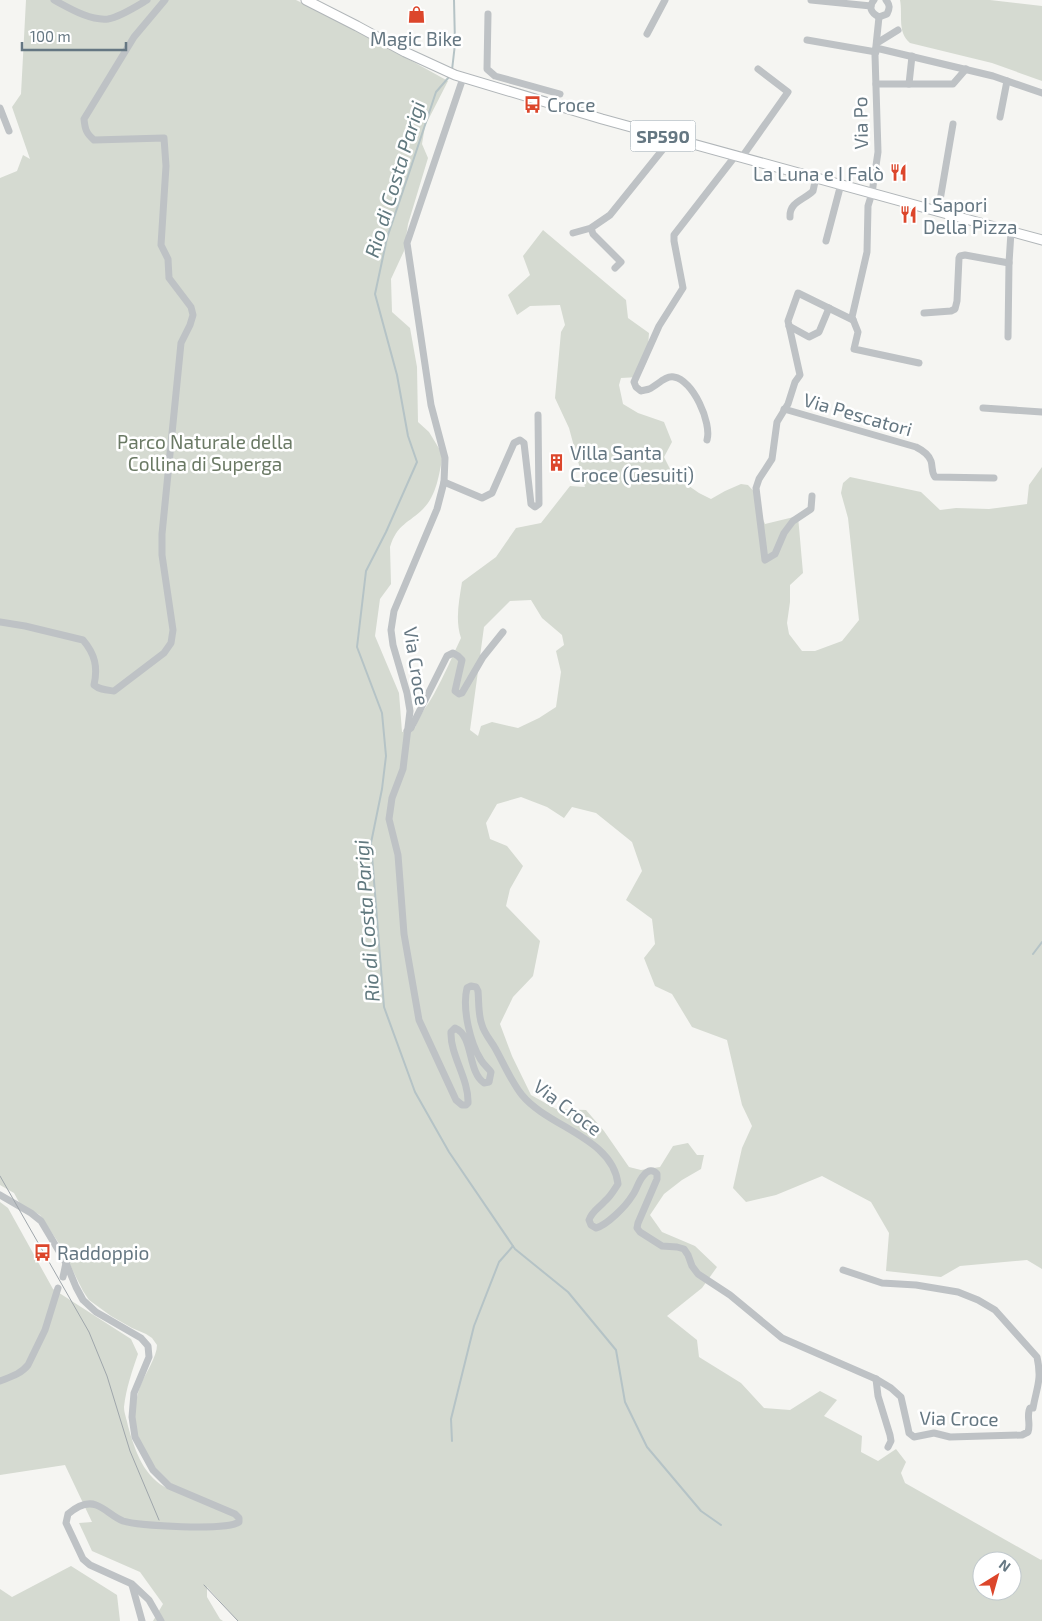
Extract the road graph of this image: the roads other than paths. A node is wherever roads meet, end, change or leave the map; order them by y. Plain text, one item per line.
1 (54, 0) edge
2 (147, 0) edge
3 (165, 0) edge
4 (306, 0) edge
5 (665, 0) edge
6 (811, 0) edge
7 (886, 0) edge
8 (872, 3) edge
9 (488, 14) dead end
10 (879, 17) junction
11 (898, 30) dead end
12 (648, 34) dead end
13 (807, 40) dead end
14 (876, 48) junction
15 (912, 56) junction
16 (758, 69) dead end
17 (966, 69) junction
18 (456, 76) junction
19 (1007, 80) junction
20 (876, 84) junction
21 (909, 84) junction
22 (535, 87) junction
23 (1042, 93) edge
24 (560, 94) dead end
25 (532, 98) junction
26 (0, 108) edge
27 (1000, 117) dead end
28 (953, 124) dead end
29 (9, 131) dead end
30 (672, 138) junction
31 (739, 156) junction
32 (816, 177) junction
33 (841, 184) junction
34 (872, 193) junction
35 (938, 212) junction
36 (790, 218) dead end
37 (591, 228) junction
38 (1011, 232) junction
39 (573, 233) dead end
40 (1042, 240) edge
41 (826, 242) dead end
42 (1009, 263) junction
43 (615, 268) dead end
44 (830, 308) junction
45 (924, 313) dead end
46 (853, 320) junction
47 (789, 326) junction
48 (1008, 337) dead end
49 (918, 363) dead end
50 (983, 408) dead end
51 (784, 409) junction
52 (1042, 412) edge
53 (538, 415) dead end
54 (707, 440) dead end
55 (994, 478) dead end
56 (444, 482) junction
57 (812, 496) dead end
58 (0, 622) edge
59 (503, 632) dead end
60 (406, 731) junction
61 (0, 1195) edge
62 (66, 1263) junction
63 (842, 1270) dead end
64 (63, 1277) dead end
65 (58, 1288) dead end
66 (876, 1379) junction
67 (0, 1381) edge
68 (888, 1447) dead end
69 (132, 1584) junction
70 (142, 1621) edge
71 (160, 1621) edge

1 - 2 street
3 - 58 street
4 - 18 main road, SP590
5 - 12 street
6 - 8 street
7 - 10 street, Via Po
8 - 10 street
9 - 22 street
10 - 14 street, Via Po
11 - 14 street
13 - 14 street
14 - 15 street
14 - 20 street, Via Po
15 - 17 street
15 - 21 street
16 - 31 street
17 - 19 street
17 - 21 street
18 - 25 main road, SP590
18 - 56 street, Via Croce
19 - 23 street
19 - 27 street
20 - 21 street
20 - 34 street, Via Po
22 - 24 street
22 - 25 street
25 - 30 main road, SP590
26 - 29 street
28 - 35 street
30 - 31 main road, SP590
30 - 37 street
31 - 32 main road, SP590
31 - 54 street
32 - 33 main road, SP590
32 - 36 street
33 - 34 main road, SP590
33 - 41 street
34 - 35 main road, SP590
34 - 46 street
35 - 38 main road, SP590
37 - 39 street
37 - 43 street
38 - 40 main road, SP590
38 - 42 street
42 - 45 street
42 - 48 street
44 - 46 street, Via Pescatori
44 - 47 street
44 - 47 street, Via Pescatori
46 - 49 street
47 - 51 street, Via Pescatori
50 - 52 street
51 - 55 street, Via Pescatori
51 - 57 street
53 - 56 street
56 - 60 street, Via Croce
59 - 60 street
60 - 66 street, Via Croce
61 - 62 street
62 - 64 street
62 - 69 street
63 - 66 street, Via Croce
65 - 67 street
66 - 68 street
69 - 70 street
69 - 71 street

